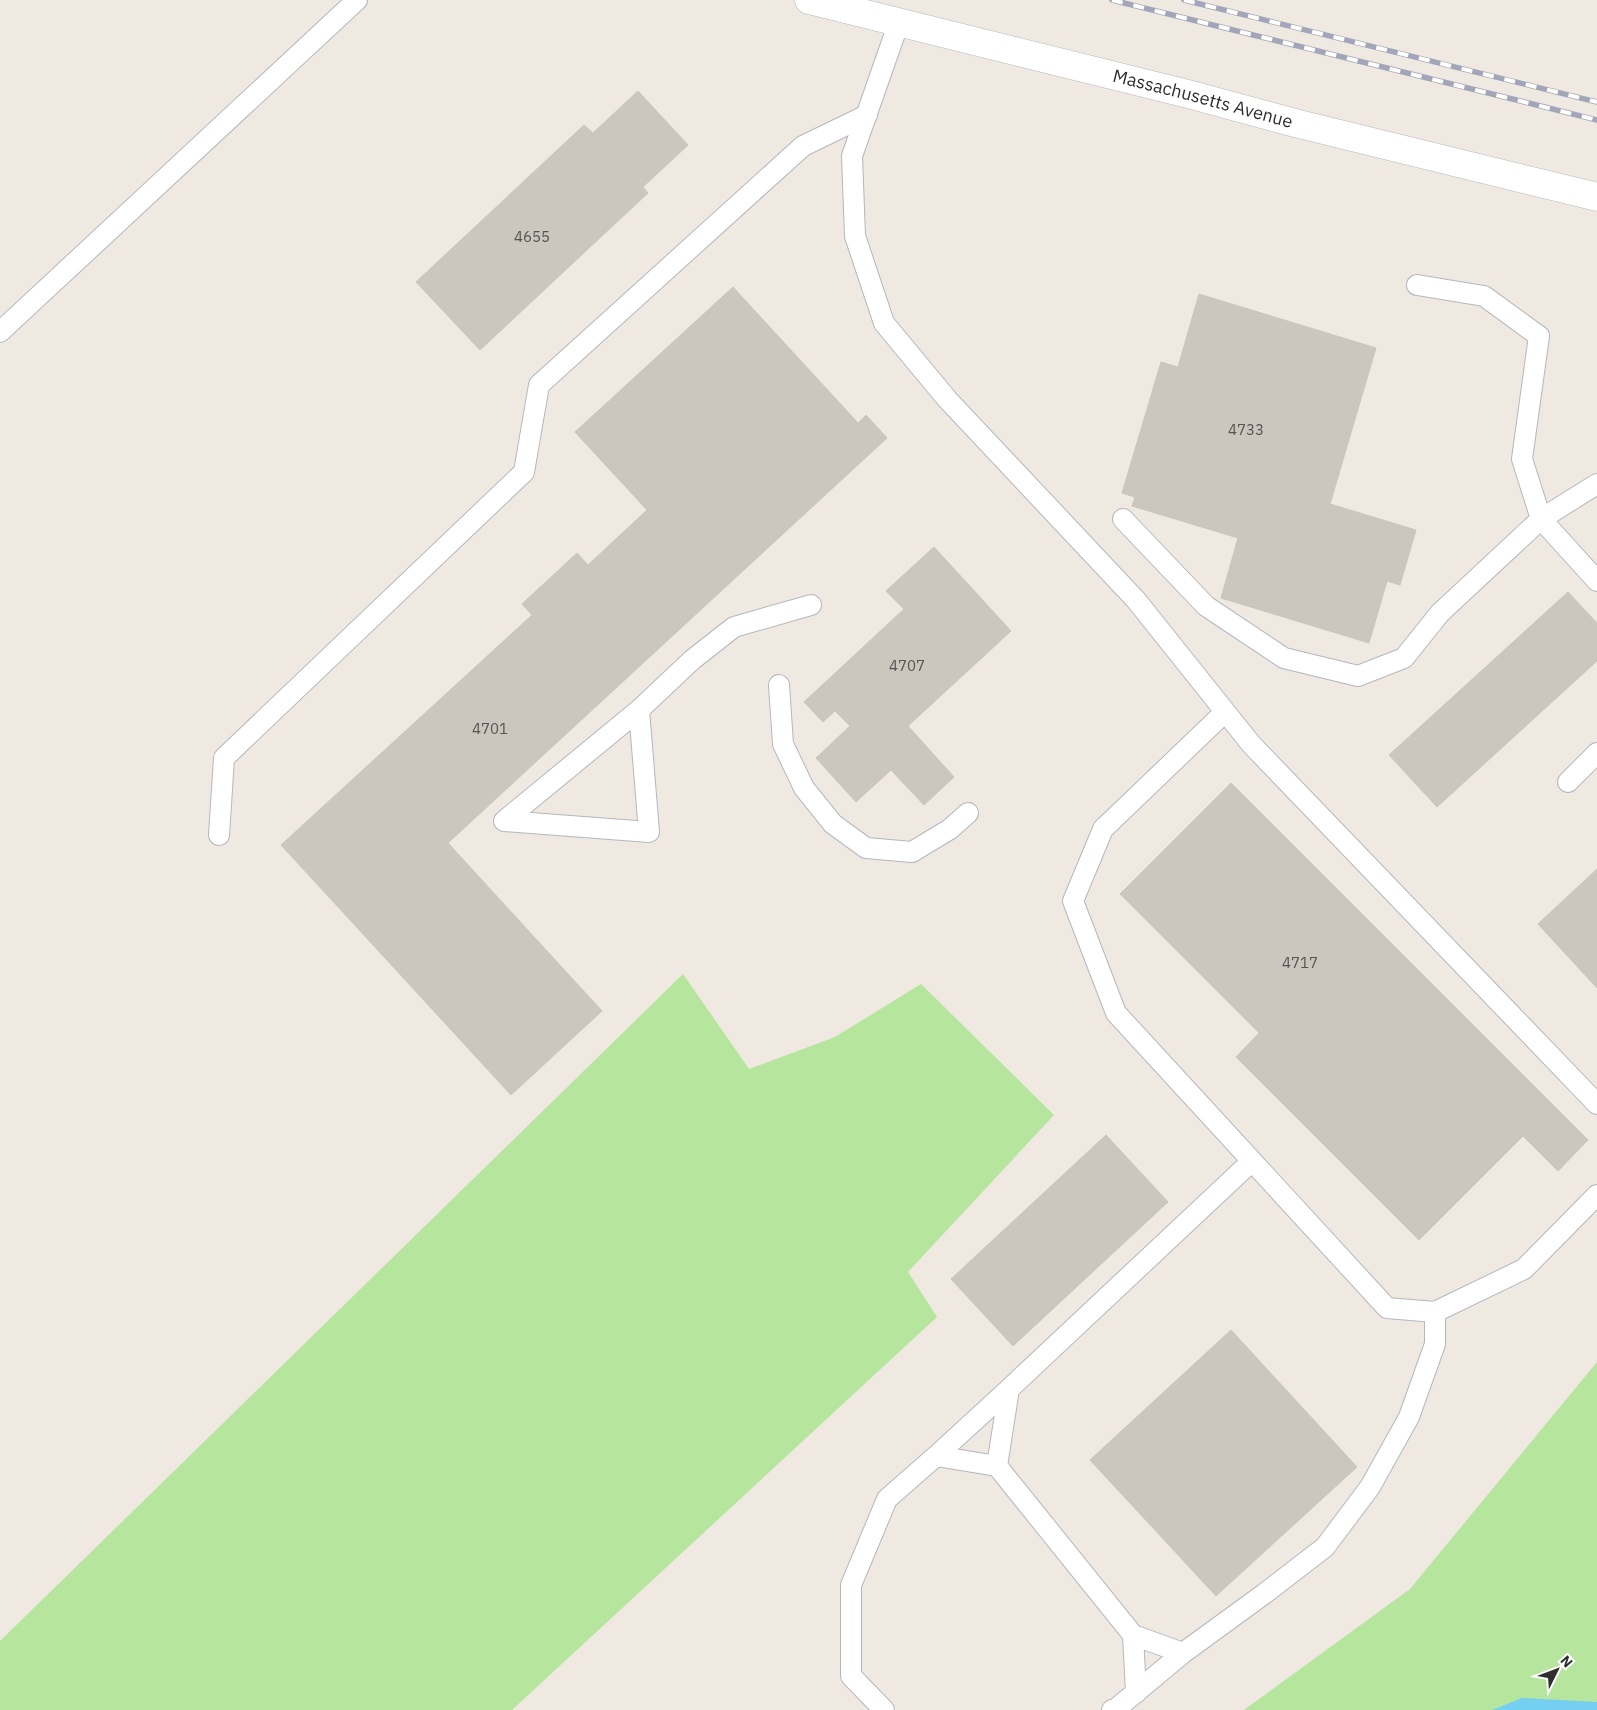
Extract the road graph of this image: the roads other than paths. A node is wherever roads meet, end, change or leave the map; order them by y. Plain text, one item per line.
1 (357, 0) edge
2 (809, 0) edge
3 (899, 22) junction
4 (867, 114) junction
5 (1597, 197) edge
6 (1417, 285) dead end
7 (0, 332) edge
8 (1597, 484) edge
9 (1123, 519) dead end
10 (1541, 519) junction
11 (1597, 581) edge
12 (812, 604) dead end
13 (779, 685) dead end
14 (639, 710) junction
15 (1225, 712) junction
16 (1597, 752) edge
17 (1568, 782) dead end
18 (968, 813) dead end
19 (219, 834) dead end
20 (1597, 1104) edge
21 (1252, 1161) junction
22 (1597, 1195) edge
23 (1435, 1312) junction
24 (1009, 1389) junction
25 (936, 1456) junction
26 (997, 1466) junction
27 (1133, 1635) junction
28 (1183, 1653) junction
29 (1136, 1693) junction
30 (884, 1710) edge
31 (1112, 1710) edge

1 - 7 lane
2 - 3 main road, Massachusetts Avenue
3 - 4 lane
3 - 5 main road, Massachusetts Avenue
4 - 15 lane
4 - 19 lane
6 - 10 lane
8 - 10 lane
9 - 10 lane
10 - 11 lane
12 - 14 lane
13 - 18 lane
14 - 14 lane
15 - 20 lane
15 - 21 lane
16 - 17 lane
21 - 23 lane
21 - 24 lane
22 - 23 lane
23 - 28 lane
24 - 25 lane
24 - 26 lane
25 - 26 lane
25 - 30 lane
26 - 27 lane
27 - 28 lane
27 - 29 lane
28 - 29 lane
29 - 31 lane

